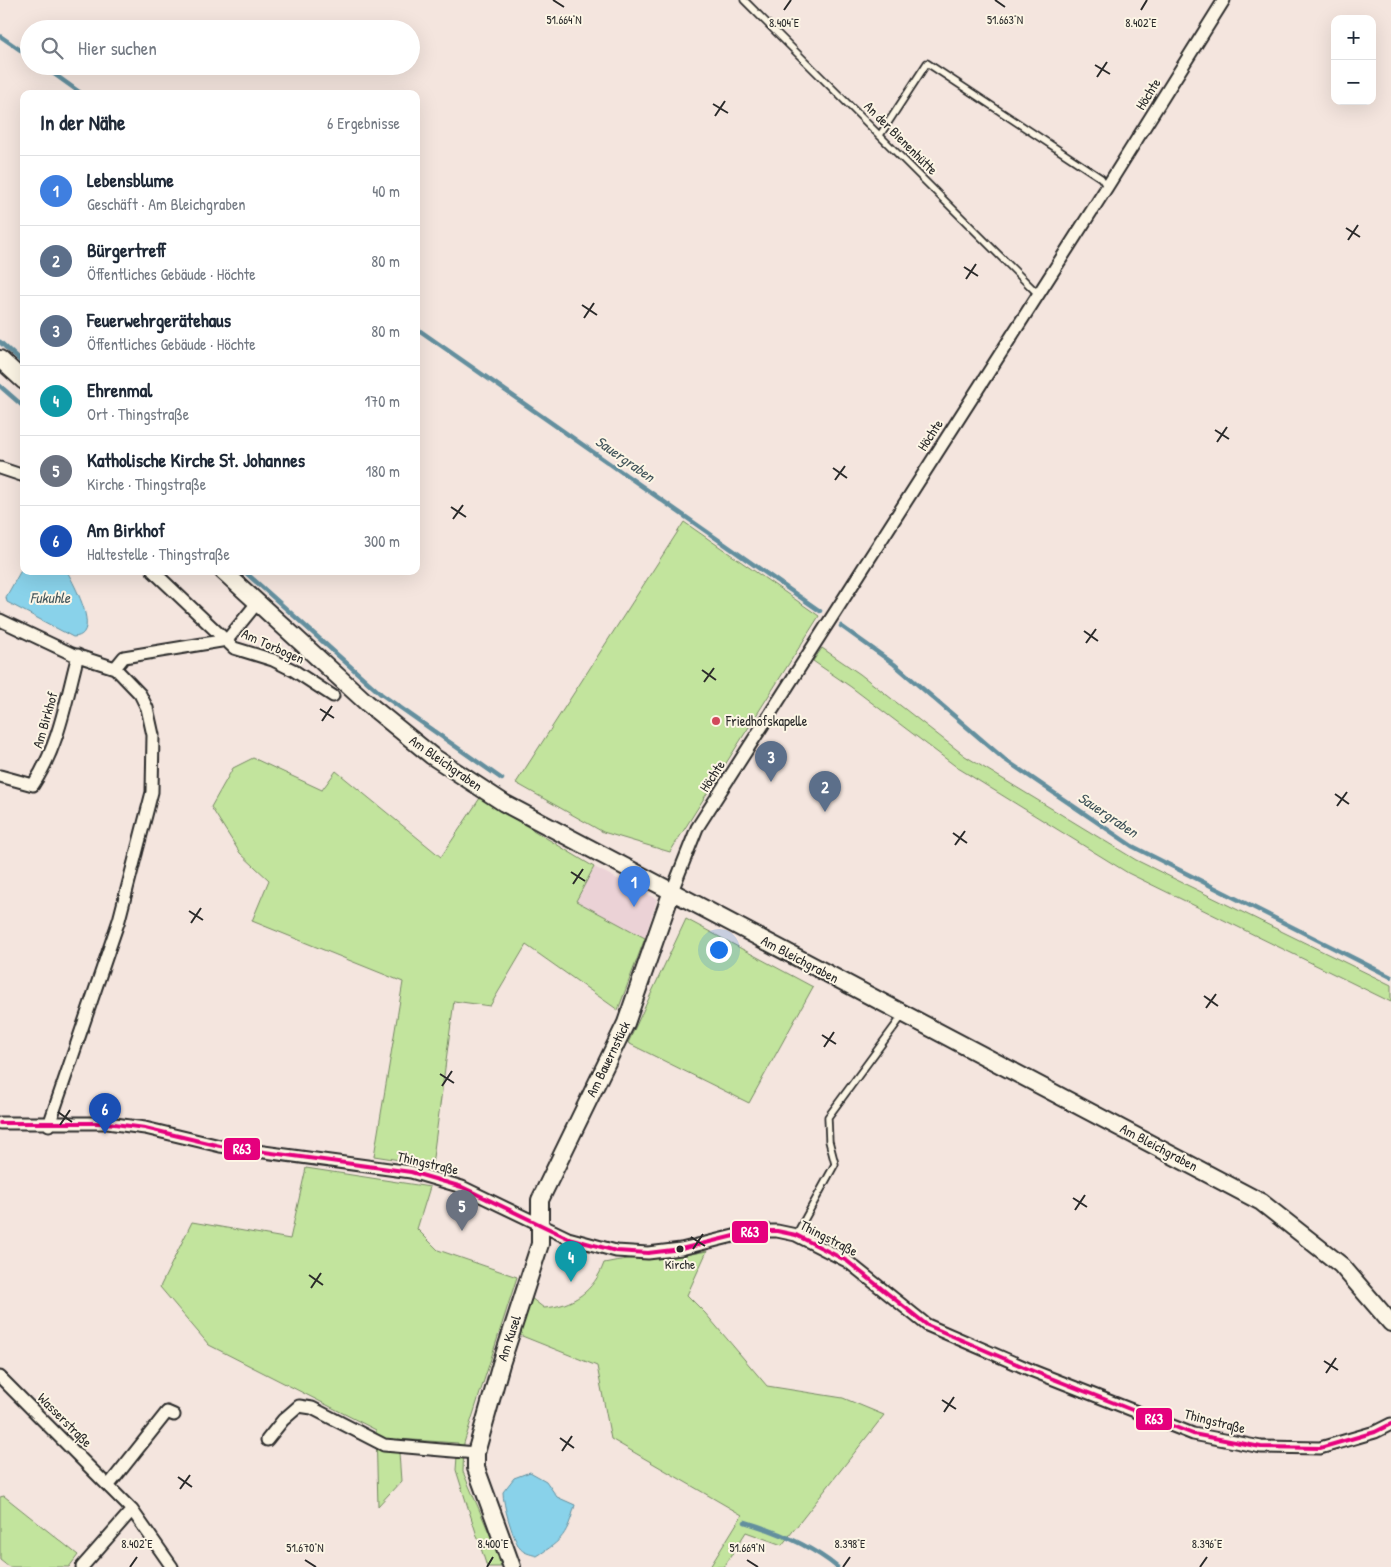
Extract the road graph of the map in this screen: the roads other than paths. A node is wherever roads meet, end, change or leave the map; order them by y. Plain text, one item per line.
1 (744, 0) edge
2 (1224, 0) edge
3 (880, 135) junction
4 (1107, 187) junction
5 (1038, 294) junction
6 (0, 359) edge
7 (20, 377) edge
8 (0, 468) edge
9 (20, 475) edge
10 (157, 575) edge
11 (227, 575) edge
12 (257, 603) junction
13 (0, 620) edge
14 (227, 640) junction
15 (78, 655) junction
16 (115, 668) junction
17 (333, 696) dead end
18 (0, 776) edge
19 (672, 891) junction
20 (904, 1013) junction
21 (0, 1123) edge
22 (49, 1124) junction
23 (539, 1224) junction
24 (796, 1235) junction
25 (1391, 1323) edge
26 (0, 1378) edge
27 (174, 1415) dead end
28 (1391, 1424) edge
29 (267, 1440) dead end
30 (476, 1453) junction
31 (109, 1485) junction
32 (132, 1510) junction
33 (82, 1567) edge
34 (172, 1567) edge
35 (512, 1567) edge

1 - 3 lane, An der Bienenhütte
2 - 4 street, Höchte
3 - 4 lane
3 - 5 lane, An der Bienenhütte
4 - 5 street, Höchte
5 - 19 street, Höchte
6 - 7 street
8 - 9 street
10 - 14 street, Am Torbogen
11 - 12 street, Am Bleichgraben
12 - 14 street
12 - 19 street, Am Bleichgraben
13 - 15 street
14 - 16 street
14 - 17 street, Am Torbogen
15 - 16 street
15 - 18 street, Am Birkhof
16 - 22 street
19 - 20 street, Am Bleichgraben
19 - 23 street, Am Bauernstück
20 - 24 lane
20 - 25 street, Am Bleichgraben
21 - 22 street
22 - 23 street, Thingstraße
23 - 24 street, Thingstraße
23 - 30 street, Am Kusel
24 - 28 street, Thingstraße
26 - 31 street, Wasserstraße
27 - 31 street
29 - 30 street
30 - 35 street, Am Kusel
31 - 32 street, Wasserstraße
32 - 33 street
32 - 34 street, Wasserstraße

